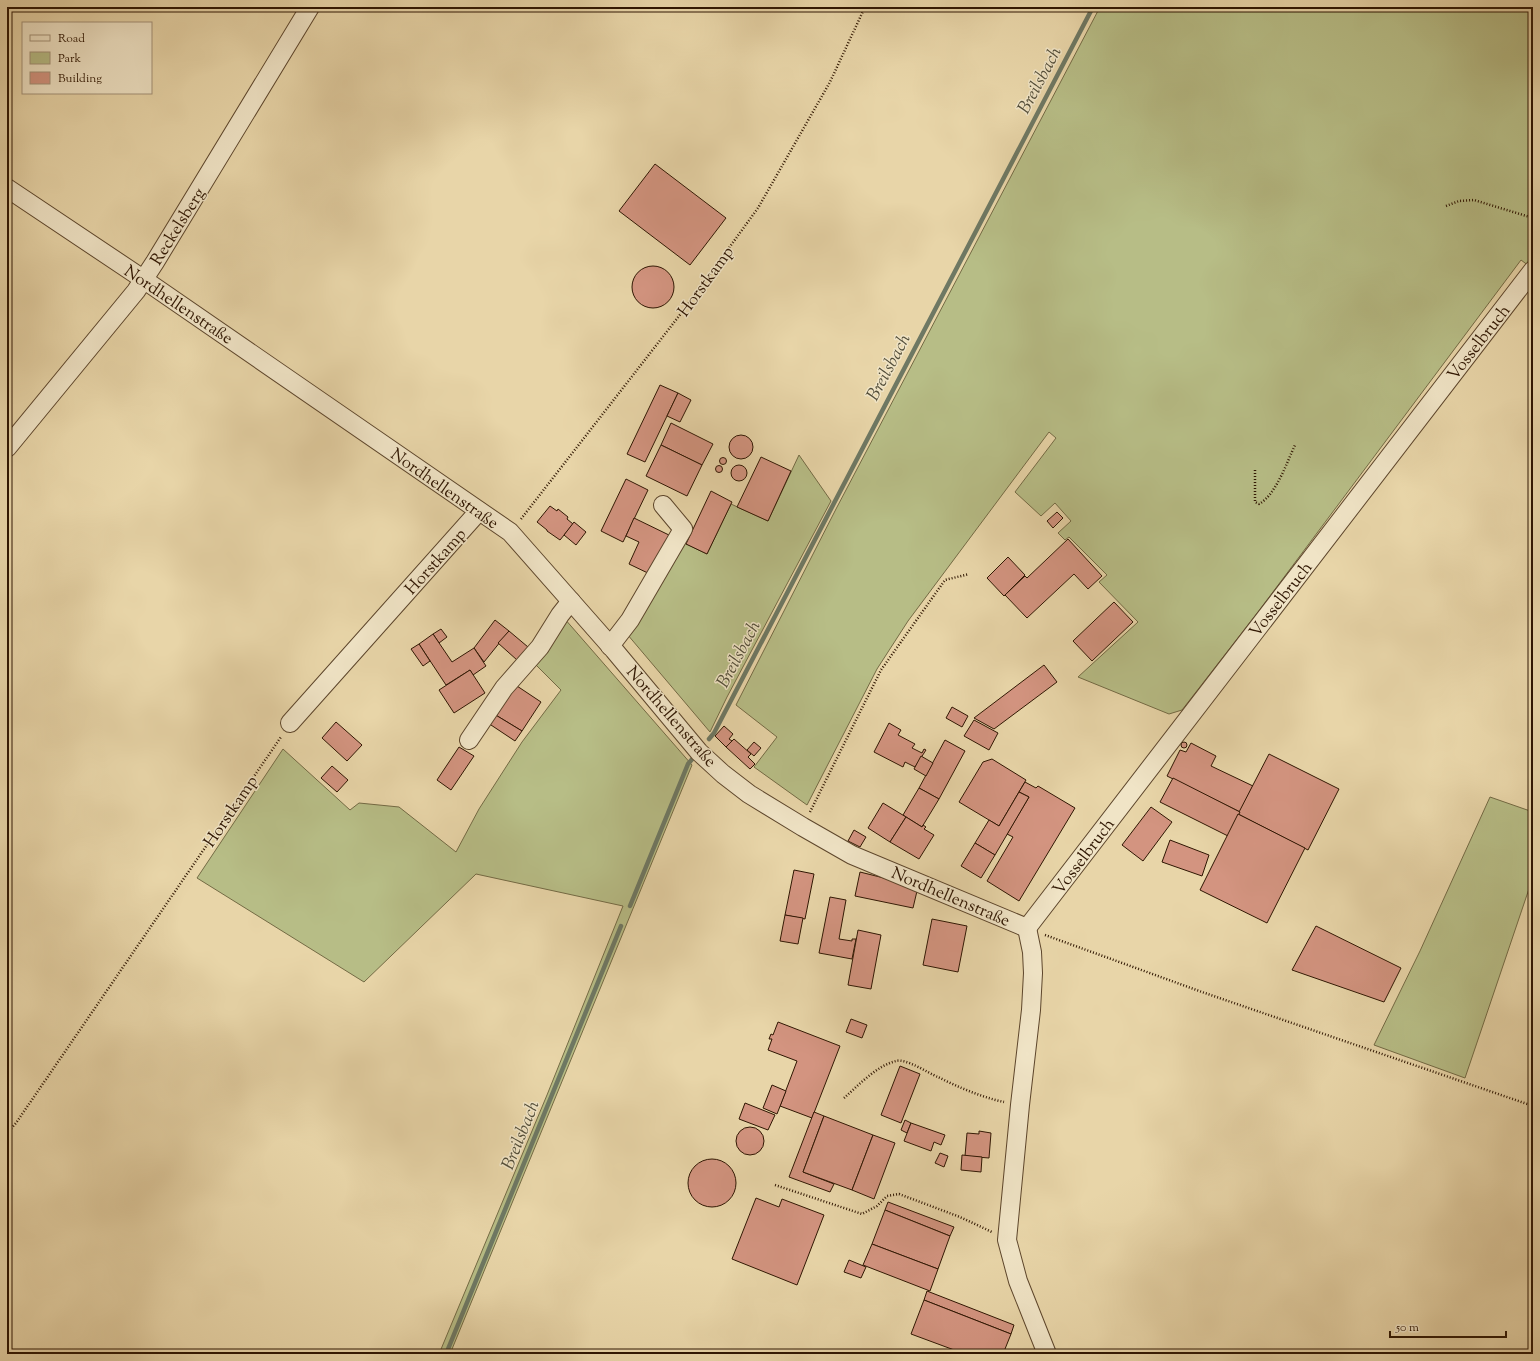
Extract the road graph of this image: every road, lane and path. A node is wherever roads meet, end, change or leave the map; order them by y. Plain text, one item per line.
1 (310, 7) edge
2 (865, 7) edge
3 (7, 188) edge
4 (1446, 206) dead end
5 (1533, 218) edge
6 (1533, 270) edge
7 (143, 279) junction
8 (1296, 445) dead end
9 (7, 448) edge
10 (1255, 470) dead end
11 (663, 505) dead end
12 (479, 511) junction
13 (510, 532) junction
14 (969, 574) dead end
15 (571, 601) junction
16 (610, 646) junction
17 (290, 723) joint
18 (469, 740) dead end
19 (803, 827) junction
20 (1028, 928) junction
21 (844, 1098) dead end
22 (1020, 1105) junction
23 (1533, 1106) edge
24 (7, 1132) edge
25 (775, 1185) dead end
26 (1006, 1240) junction
27 (1047, 1354) edge

1 - 7 street, Reckelsberg
2 - 13 path, Horstkamp
3 - 7 street, Nordhellenstraße
4 - 5 path
6 - 20 street, Vosselbruch
7 - 9 street, Reckelsberg
7 - 12 street, Nordhellenstraße
8 - 10 path
11 - 16 street
12 - 13 street, Nordhellenstraße
12 - 17 street, Horstkamp
13 - 15 street, Nordhellenstraße
14 - 19 path
15 - 16 street, Nordhellenstraße
15 - 18 street
16 - 19 street, Nordhellenstraße
17 - 24 path, Horstkamp
19 - 20 street, Nordhellenstraße
20 - 22 street, Nordhellenstraße
20 - 23 path
21 - 22 path
22 - 26 street, Nordhellenstraße
25 - 26 path
26 - 27 street, Nordhellenstraße

